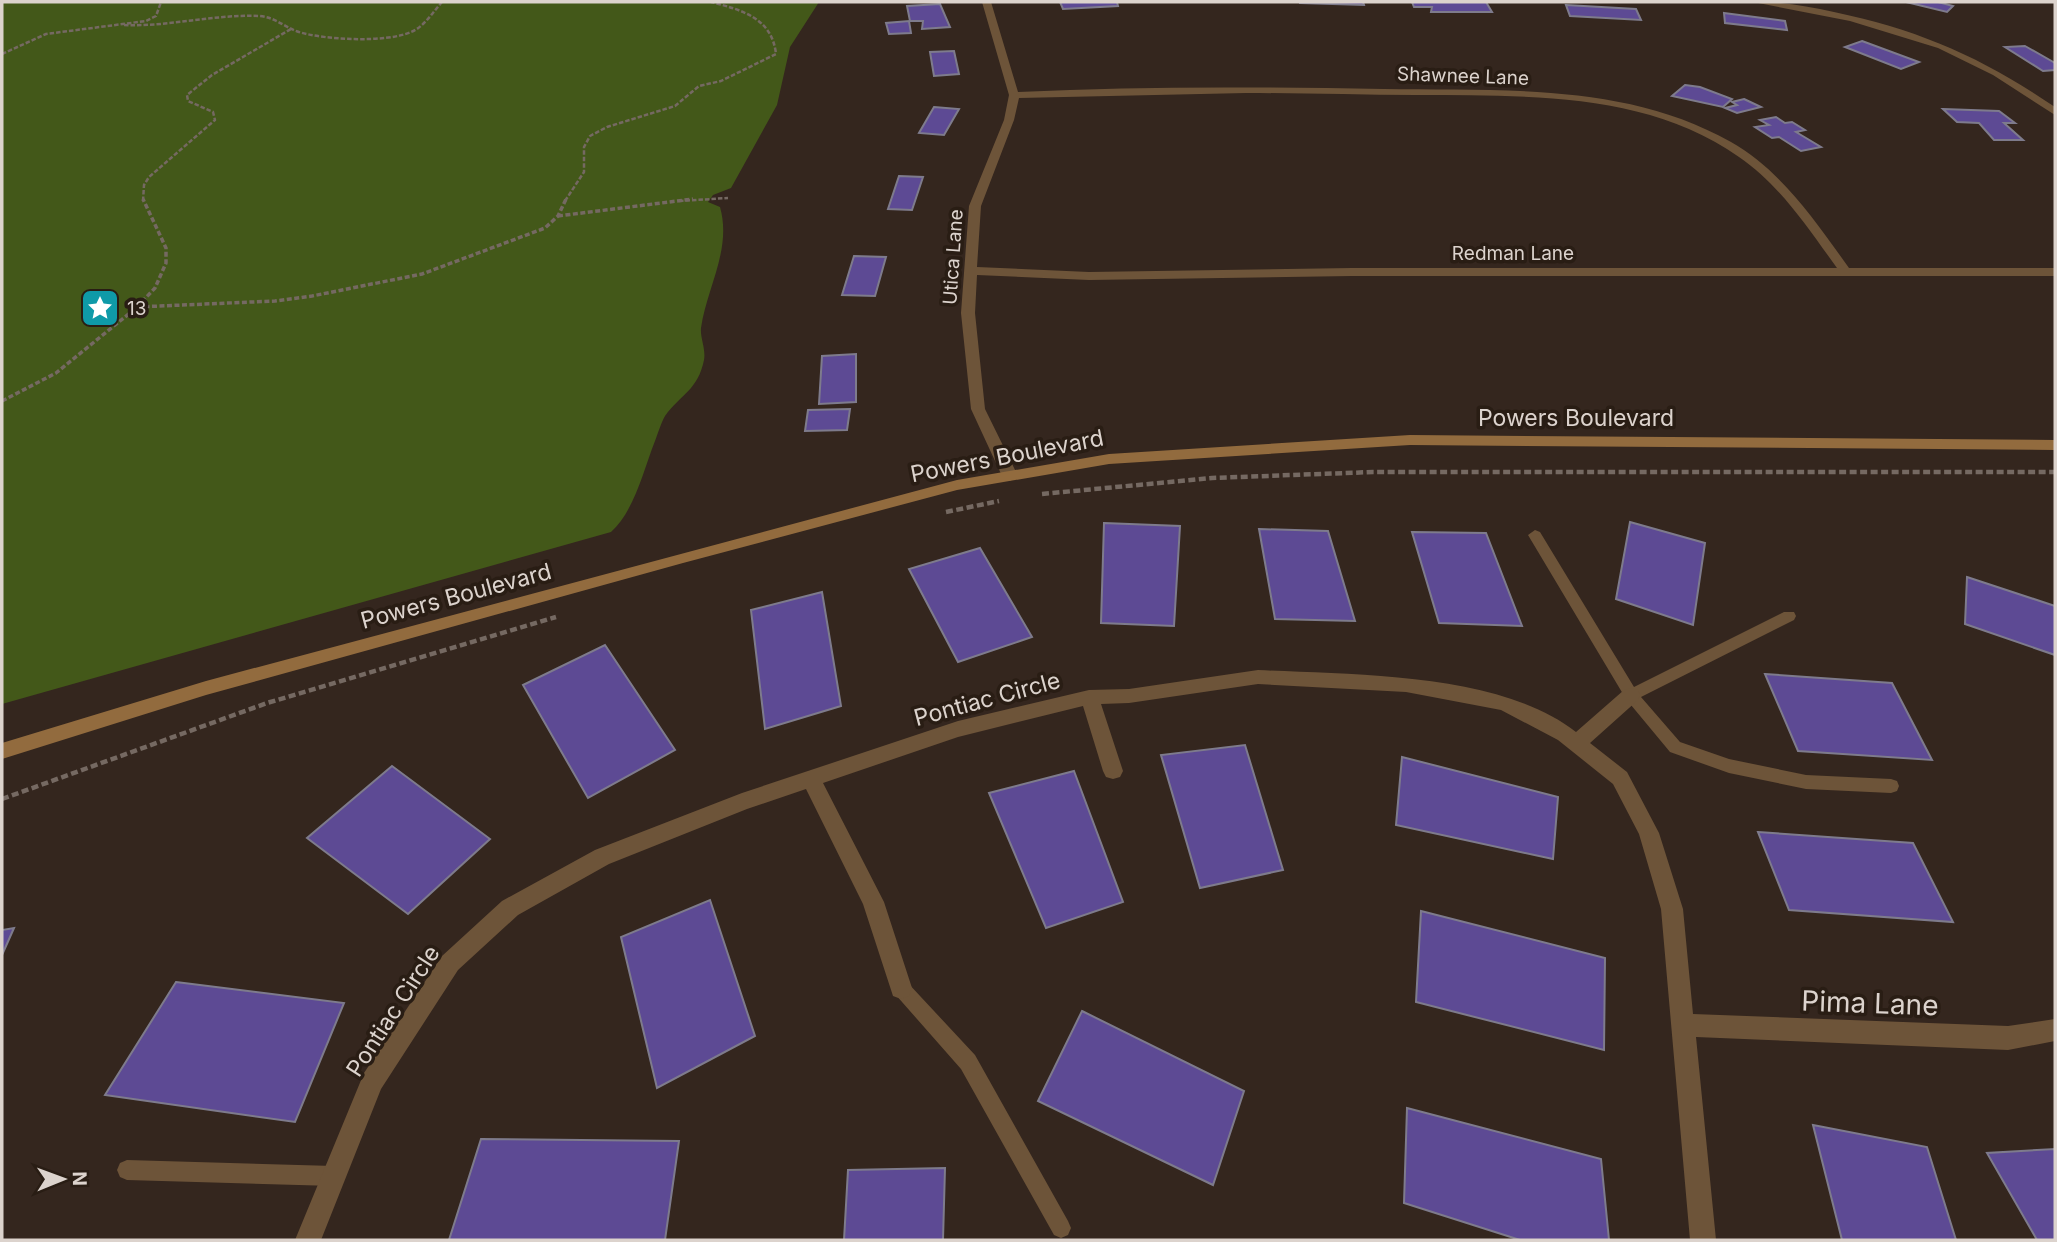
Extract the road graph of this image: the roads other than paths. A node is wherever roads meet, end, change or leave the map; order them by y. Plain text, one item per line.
1 (986, 2) edge
2 (1758, 2) edge
3 (1014, 95) junction
4 (2055, 112) edge
5 (971, 271) junction
6 (1845, 271) junction
7 (2055, 272) edge
8 (2055, 444) edge
9 (1010, 476) junction
10 (1535, 536) dead end
11 (1789, 616) dead end
12 (1631, 695) junction
13 (1089, 698) junction
14 (1577, 743) junction
15 (2, 751) edge
16 (1113, 771) dead end
17 (811, 778) junction
18 (1891, 786) dead end
19 (901, 988) joint
20 (1682, 1025) junction
21 (2055, 1030) edge
22 (127, 1170) dead end
23 (334, 1176) junction
24 (1061, 1228) dead end
25 (308, 1240) edge
26 (1703, 1240) edge

1 - 3 street
2 - 4 street
3 - 5 street, Utica Lane
3 - 6 street, Shawnee Lane
5 - 6 street, Redman Lane
5 - 9 street, Utica Lane
6 - 7 street, Redman Lane
8 - 9 main road, Powers Boulevard
9 - 15 main road, Powers Boulevard
10 - 12 lane
11 - 12 lane
12 - 14 street
12 - 18 lane
13 - 14 street, Pontiac Circle
13 - 16 street
13 - 17 street, Pontiac Circle
14 - 20 street, Pontiac Circle
17 - 19 street
17 - 23 street, Pontiac Circle
19 - 24 lane
20 - 21 street, Pima Lane
20 - 26 street, Pontiac Circle
22 - 23 lane
23 - 25 street, Pontiac Circle

